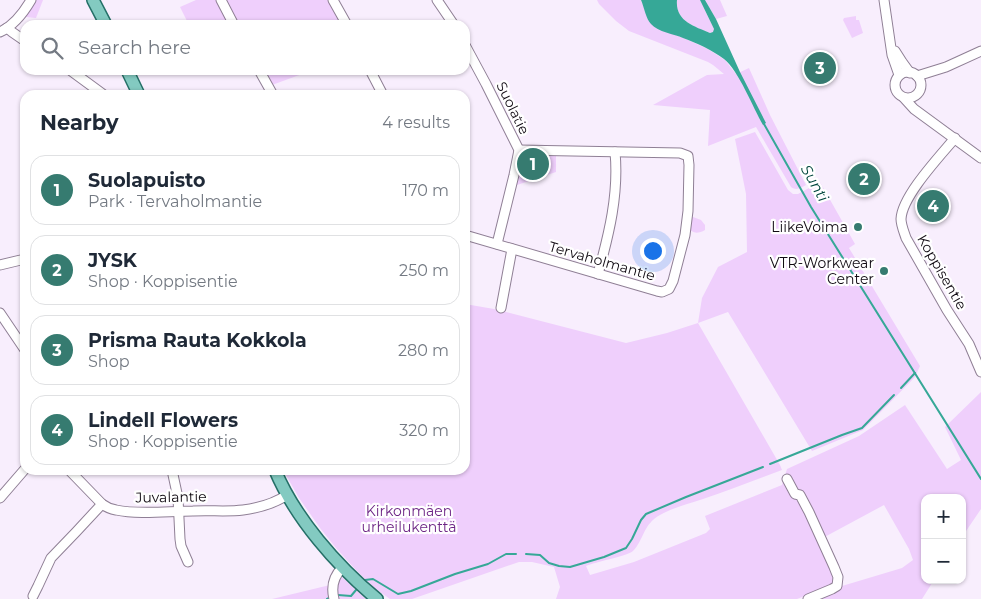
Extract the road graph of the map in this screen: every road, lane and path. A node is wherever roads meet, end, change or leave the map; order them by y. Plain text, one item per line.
1 (31, 0) edge
2 (93, 0) edge
3 (221, 0) edge
4 (333, 0) edge
5 (437, 0) edge
6 (884, 0) edge
7 (103, 20) edge
8 (231, 20) edge
9 (343, 20) edge
10 (451, 20) edge
11 (4, 30) edge
12 (20, 38) edge
13 (891, 44) junction
14 (981, 51) edge
15 (470, 54) edge
16 (946, 68) junction
17 (914, 74) junction
18 (77, 75) edge
19 (129, 75) edge
20 (262, 75) edge
21 (373, 75) edge
22 (899, 75) junction
23 (97, 90) edge
24 (137, 90) edge
25 (270, 90) edge
26 (380, 90) edge
27 (918, 92) junction
28 (904, 98) junction
29 (930, 121) junction
30 (956, 138) junction
31 (519, 150) junction
32 (615, 152) junction
33 (981, 158) edge
34 (470, 236) edge
35 (497, 244) junction
36 (512, 249) junction
37 (20, 260) edge
38 (0, 265) edge
39 (598, 274) junction
40 (501, 308) dead end
41 (0, 313) edge
42 (20, 343) edge
43 (981, 372) edge
44 (20, 475) edge
45 (74, 475) edge
46 (173, 475) edge
47 (277, 475) edge
48 (787, 479) dead end
49 (287, 495) junction
50 (0, 498) edge
51 (102, 504) junction
52 (179, 511) junction
53 (188, 562) dead end
54 (342, 568) junction
55 (33, 596) dead end
56 (334, 599) edge
57 (377, 599) edge
58 (808, 599) edge

1 - 11 street
2 - 7 main road
3 - 8 street
4 - 9 street
5 - 10 street
6 - 13 street
11 - 12 street
13 - 17 street
13 - 22 street
14 - 16 street
15 - 31 street, Suolatie
16 - 17 street
16 - 27 street
17 - 22 street
17 - 27 street
18 - 23 street
19 - 24 main road
20 - 25 street
21 - 26 street
22 - 28 street
27 - 28 street
27 - 29 street
28 - 29 street
29 - 30 street
30 - 33 street
30 - 43 street, Koppisentie
31 - 32 street, Tervaholmantie
31 - 35 street, Suolatie
32 - 39 street
32 - 39 street, Tervaholmantie
34 - 35 street, Tervaholmantie
35 - 36 street, Tervaholmantie
36 - 39 street, Tervaholmantie
36 - 40 street
37 - 38 street
41 - 42 street
44 - 50 street
45 - 51 street, Juvalantie
46 - 52 street
47 - 49 main road
48 - 58 street
49 - 52 street, Juvalantie
49 - 54 main road
51 - 52 street, Juvalantie
51 - 55 street
52 - 53 street
54 - 56 street
54 - 57 main road

